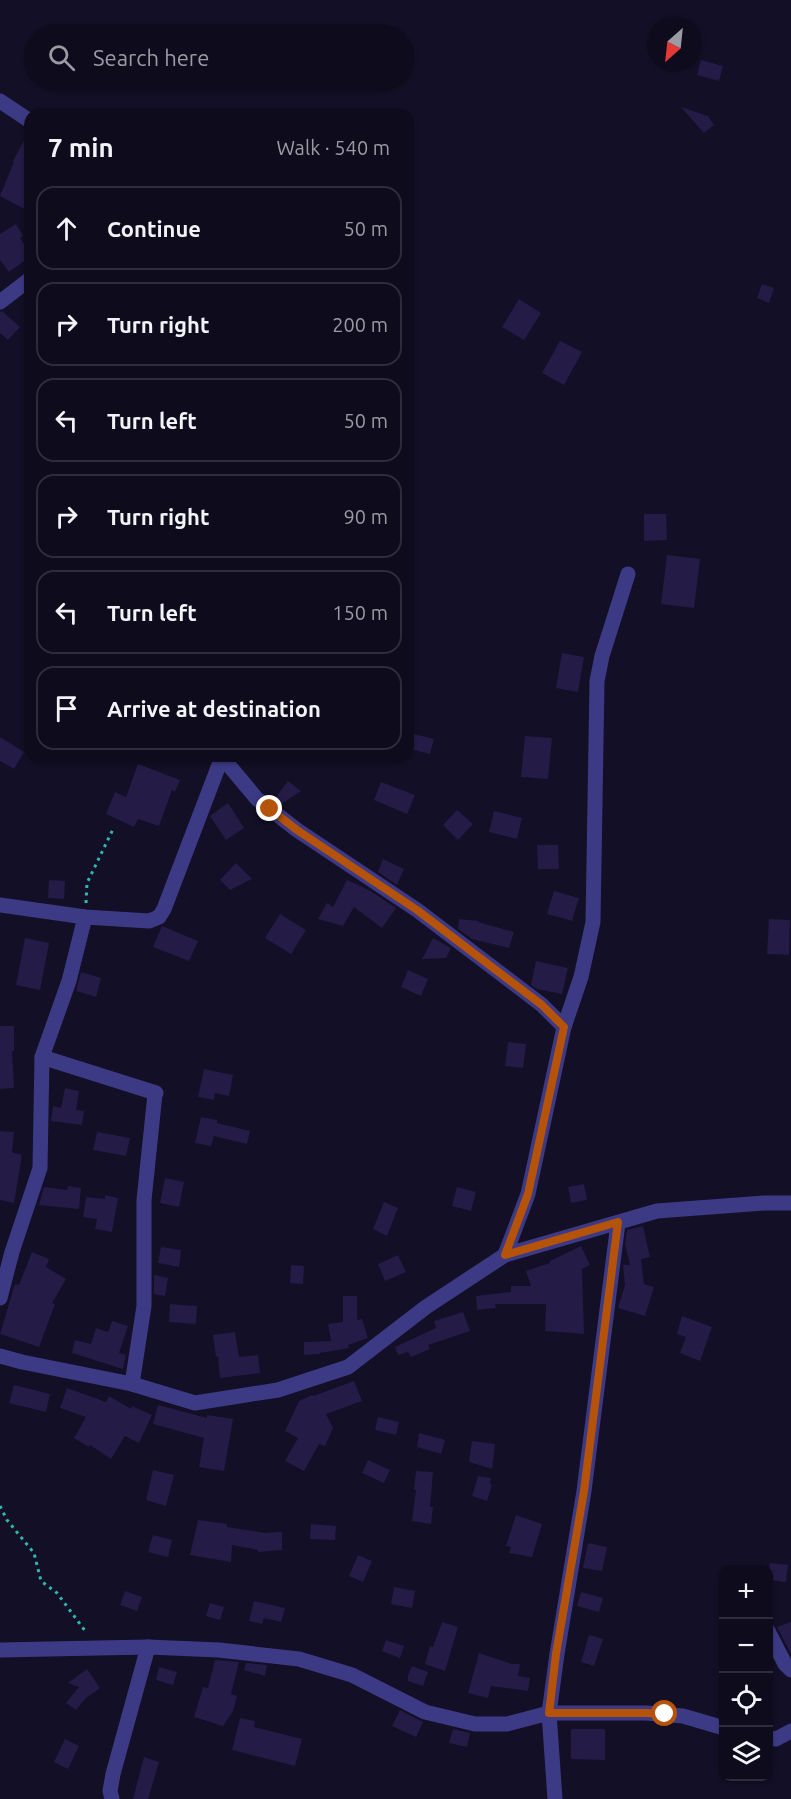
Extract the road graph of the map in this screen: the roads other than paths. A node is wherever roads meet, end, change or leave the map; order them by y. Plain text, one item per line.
1 (0, 101) edge
2 (24, 117) edge
3 (24, 284) edge
4 (0, 302) edge
5 (628, 574) dead end
6 (219, 762) edge
7 (226, 762) edge
8 (0, 905) edge
9 (85, 917) junction
10 (564, 1027) junction
11 (42, 1057) junction
12 (791, 1203) edge
13 (618, 1222) junction
14 (505, 1255) junction
15 (0, 1298) edge
16 (0, 1356) edge
17 (132, 1384) junction
18 (773, 1641) edge
19 (148, 1647) junction
20 (0, 1650) edge
21 (791, 1670) edge
22 (549, 1713) junction
23 (720, 1727) edge
24 (791, 1731) edge
25 (773, 1739) edge
26 (112, 1799) edge
27 (555, 1799) edge

1 - 2 street
3 - 4 street
5 - 10 street
6 - 9 street
7 - 10 street
8 - 9 street
9 - 11 street
10 - 14 street
11 - 15 street
11 - 17 street
12 - 13 street
13 - 14 street
13 - 22 street
14 - 17 street
16 - 17 street
18 - 21 street
19 - 20 street
19 - 22 street
19 - 26 street
22 - 23 street
22 - 27 street
24 - 25 street

